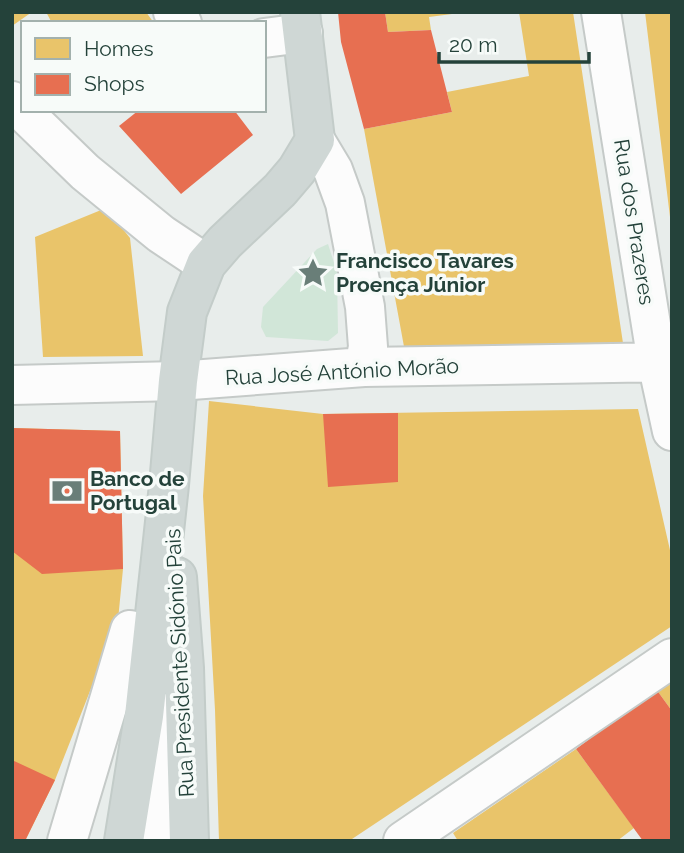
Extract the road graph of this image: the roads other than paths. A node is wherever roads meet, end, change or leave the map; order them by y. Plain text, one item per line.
1 (601, 12) edge
2 (302, 22) edge
3 (266, 37) edge
4 (23, 112) edge
5 (315, 140) junction
6 (206, 264) junction
7 (664, 362) edge
8 (363, 367) junction
9 (178, 381) junction
10 (12, 386) edge
11 (672, 431) edge
12 (169, 485) junction
13 (158, 589) junction
14 (130, 630) dead end
15 (672, 658) edge
16 (67, 841) edge
17 (124, 841) edge
18 (159, 841) edge
19 (188, 841) edge
20 (403, 841) edge

1 - 7 street, Rua dos Prazeres
2 - 3 street
2 - 5 main road
4 - 6 street
5 - 6 main road
5 - 8 street
6 - 9 main road
7 - 8 street, Rua José António Morão
7 - 11 street, Rua dos Prazeres
8 - 9 street, Rua José António Morão
9 - 10 street, Rua José António Morão
9 - 12 main road
12 - 13 main road
12 - 19 main road, Rua Presidente Sidónio Pais
13 - 17 main road
13 - 18 street
14 - 16 street
15 - 20 street

